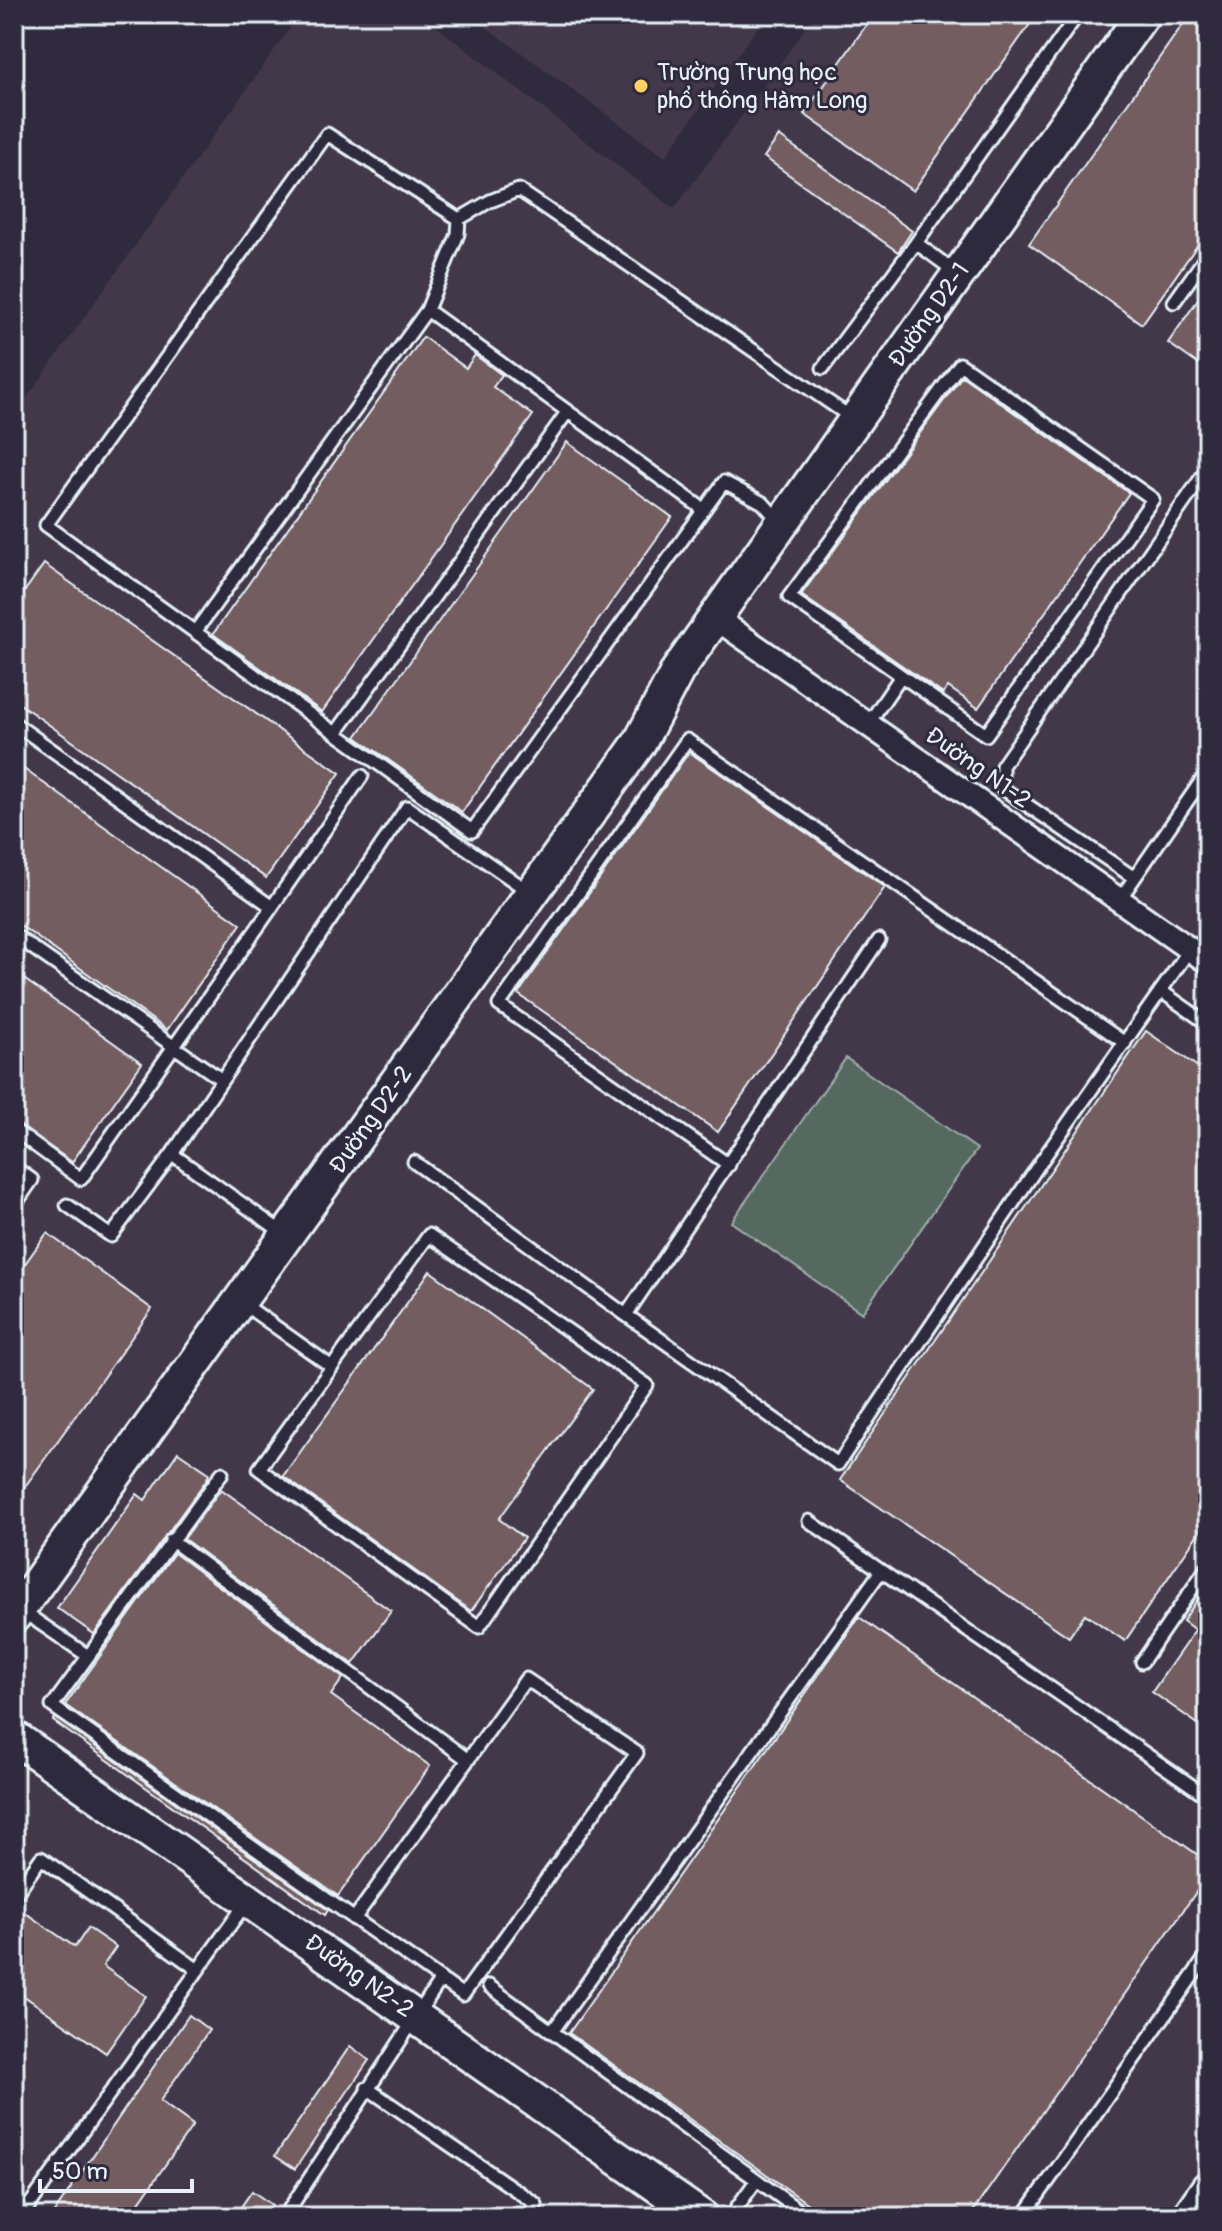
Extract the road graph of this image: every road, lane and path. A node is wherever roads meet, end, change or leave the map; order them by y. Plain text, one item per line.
1 (1078, 14) edge
2 (1143, 14) edge
3 (459, 219) junction
4 (916, 243) junction
5 (1208, 254) edge
6 (958, 273) junction
7 (1174, 302) dead end
8 (427, 310) junction
9 (823, 368) dead end
10 (568, 411) junction
11 (856, 421) junction
12 (1208, 468) edge
13 (703, 509) junction
14 (781, 524) junction
15 (717, 619) junction
16 (195, 632) junction
17 (901, 676) junction
18 (14, 723) edge
19 (868, 724) junction
20 (336, 733) junction
21 (1208, 771) edge
22 (362, 776) dead end
23 (1133, 877) junction
24 (531, 894) junction
25 (1120, 899) junction
26 (272, 907) junction
27 (14, 935) edge
28 (879, 940) dead end
29 (1199, 955) edge
30 (1161, 991) junction
31 (1208, 1024) edge
32 (1125, 1043) junction
33 (174, 1047) junction
34 (222, 1080) junction
35 (14, 1130) edge
36 (172, 1154) junction
37 (414, 1162) dead end
38 (729, 1165) junction
39 (14, 1167) edge
40 (67, 1205) dead end
41 (14, 1206) edge
42 (288, 1237) junction
43 (242, 1303) junction
44 (626, 1315) junction
45 (332, 1367) junction
46 (222, 1473) dead end
47 (809, 1521) dead end
48 (171, 1540) junction
49 (1208, 1566) edge
50 (881, 1571) junction
51 (17, 1612) edge
52 (88, 1656) junction
53 (1142, 1662) dead end
54 (14, 1737) edge
55 (468, 1760) junction
56 (1208, 1797) edge
57 (14, 1896) edge
58 (248, 1899) junction
59 (354, 1919) junction
60 (1208, 1954) edge
61 (198, 1970) junction
62 (441, 1979) junction
63 (489, 1986) dead end
64 (416, 2015) junction
65 (552, 2032) junction
66 (367, 2088) junction
67 (756, 2181) junction
68 (1208, 2188) edge
69 (21, 2217) edge
70 (284, 2217) edge
71 (527, 2217) edge
72 (702, 2217) edge
73 (730, 2217) edge
74 (808, 2217) edge
75 (1023, 2217) edge
76 (1188, 2217) edge

1 - 4 lane
2 - 6 main road, Đường D2-1
3 - 8 lane
3 - 11 lane
3 - 16 lane
4 - 6 lane
4 - 9 lane
5 - 7 lane
6 - 11 main road, Đường D2-1
8 - 10 lane
8 - 16 lane
10 - 13 lane
10 - 20 lane
11 - 14 main road, Đường D2-1
12 - 23 lane
13 - 14 lane
13 - 20 lane
14 - 15 main road, Đường D2-1
15 - 19 street, Đường N1-2
15 - 24 main road, Đường D2-2
16 - 20 lane
17 - 17 lane
17 - 19 lane
18 - 26 lane
19 - 25 street, Đường N1-2
21 - 23 lane
22 - 26 lane
23 - 25 lane
24 - 34 lane
24 - 42 main road, Đường D2-2
25 - 29 street, Đường N1-2
26 - 33 lane
27 - 33 lane
28 - 38 lane
29 - 30 lane
30 - 31 lane
30 - 32 lane
32 - 38 lane
32 - 44 lane
33 - 34 lane
33 - 35 lane
34 - 36 lane
36 - 40 lane
36 - 42 lane
37 - 44 lane
38 - 44 lane
39 - 41 lane
42 - 43 main road, Đường D2-2
43 - 45 lane
43 - 51 main road, Đường D2-2
45 - 45 lane
46 - 48 lane
47 - 50 lane
48 - 52 lane
48 - 55 lane
49 - 53 lane
50 - 56 lane
50 - 65 lane
51 - 52 lane
52 - 59 lane
54 - 58 main road, Đường N2-2
55 - 59 lane
55 - 62 lane
57 - 61 lane
58 - 61 lane
58 - 64 main road, Đường N2-2
59 - 62 lane
60 - 75 lane
61 - 69 lane
62 - 64 lane
63 - 65 lane
64 - 66 lane
64 - 72 main road, Đường N2-2
65 - 67 lane
66 - 70 lane
66 - 71 lane
67 - 73 lane
67 - 74 lane
68 - 76 main road

